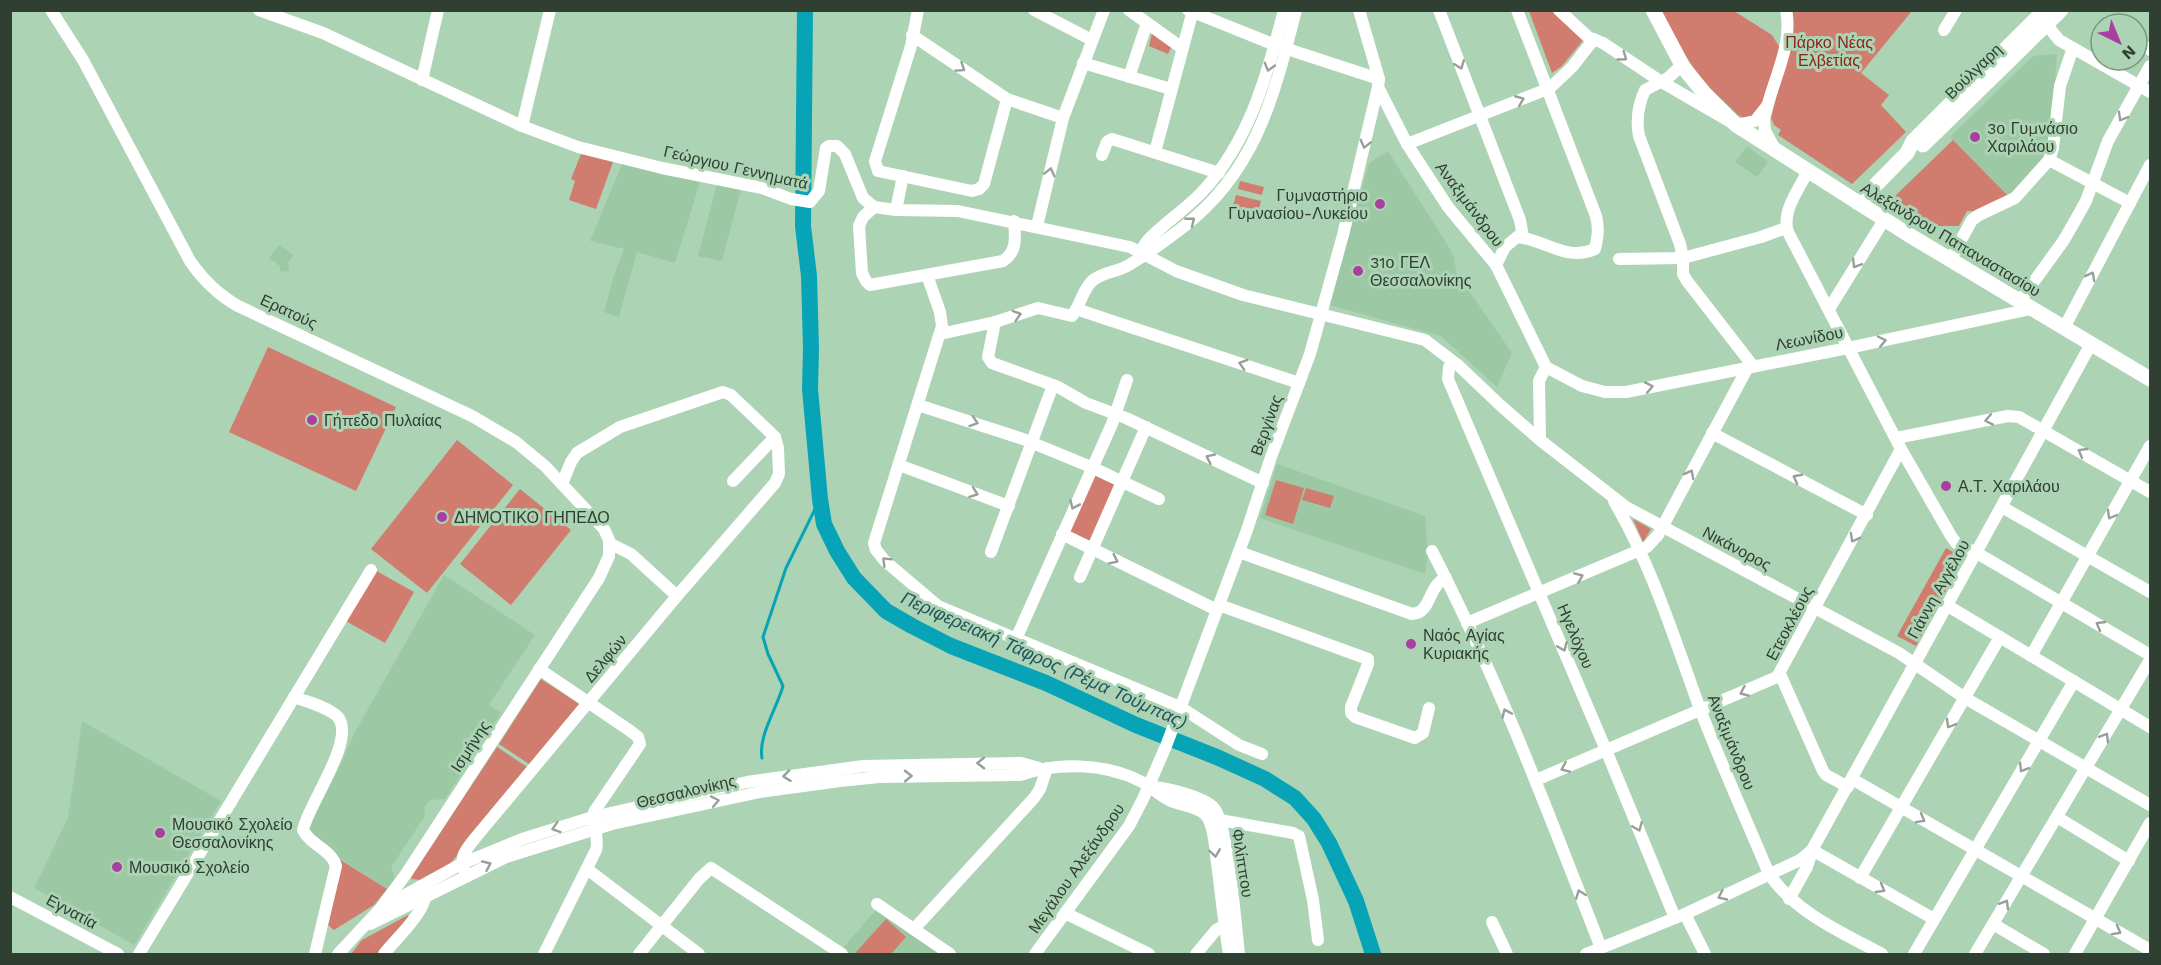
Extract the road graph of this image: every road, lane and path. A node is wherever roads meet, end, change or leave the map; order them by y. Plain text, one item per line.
1 (51, 10) edge
2 (259, 10) edge
3 (438, 10) edge
4 (550, 10) edge
5 (918, 10) edge
6 (1034, 10) edge
7 (1104, 10) edge
8 (1129, 10) edge
9 (1284, 10) edge
10 (1296, 10) edge
11 (1359, 10) edge
12 (1439, 10) edge
13 (1517, 10) edge
14 (1559, 10) edge
15 (1653, 10) edge
16 (1786, 10) edge
17 (1956, 10) edge
18 (2061, 10) edge
19 (1190, 12) edge
20 (2046, 14) edge
21 (1147, 23) junction
22 (1944, 30) dead end
23 (1594, 39) junction
24 (911, 40) junction
25 (1092, 40) junction
26 (1280, 47) junction
27 (1182, 48) junction
28 (2073, 48) junction
29 (1083, 63) junction
30 (1682, 65) junction
31 (2151, 66) edge
32 (1129, 77) junction
33 (422, 80) junction
34 (1660, 81) junction
35 (1379, 83) junction
36 (1171, 89) junction
37 (1548, 89) junction
38 (2145, 89) edge
39 (1007, 99) junction
40 (1767, 106) junction
41 (1479, 116) junction
42 (1063, 118) junction
43 (1736, 125) junction
44 (522, 126) junction
45 (1407, 144) junction
46 (1155, 152) junction
47 (1778, 152) junction
48 (1102, 155) dead end
49 (2049, 160) junction
50 (1808, 171) junction
51 (2149, 171) edge
52 (1219, 172) junction
53 (903, 176) junction
54 (2093, 183) junction
55 (1858, 203) junction
56 (2130, 203) junction
57 (874, 207) junction
58 (896, 210) junction
59 (1884, 220) junction
60 (1014, 221) junction
61 (1037, 226) junction
62 (1786, 228) junction
63 (1523, 237) junction
64 (1143, 255) junction
65 (1619, 259) dead end
66 (1683, 260) junction
67 (1950, 260) junction
68 (1496, 264) junction
69 (927, 275) junction
70 (2026, 305) junction
71 (1076, 309) junction
72 (1828, 309) junction
73 (1321, 313) junction
74 (995, 322) junction
75 (2064, 328) junction
76 (940, 334) junction
77 (2091, 344) junction
78 (1848, 348) junction
79 (1546, 366) junction
80 (1449, 367) dead end
81 (1750, 367) junction
82 (2151, 378) edge
83 (1127, 380) dead end
84 (1299, 382) junction
85 (1053, 386) junction
86 (918, 405) junction
87 (1115, 414) junction
88 (1146, 428) junction
89 (2044, 430) junction
90 (1712, 433) junction
91 (775, 437) junction
92 (1540, 440) junction
93 (1033, 443) junction
94 (1899, 444) junction
95 (2151, 446) edge
96 (899, 465) junction
97 (1091, 467) junction
98 (733, 481) dead end
99 (2131, 481) junction
100 (1122, 482) junction
101 (1263, 483) junction
102 (562, 484) junction
103 (2151, 492) edge
104 (1610, 494) junction
105 (1159, 500) dead end
106 (1009, 506) junction
107 (2002, 507) junction
108 (1867, 515) junction
109 (1662, 526) junction
110 (1062, 534) junction
111 (609, 543) junction
112 (1092, 549) junction
113 (1432, 551) dead end
114 (1640, 551) junction
115 (991, 552) dead end
116 (1239, 552) junction
117 (1977, 553) junction
118 (2088, 555) junction
119 (371, 570) dead end
120 (1080, 577) dead end
121 (1446, 578) junction
122 (2151, 592) edge
123 (1540, 594) junction
124 (677, 596) junction
125 (2061, 603) junction
126 (1947, 606) junction
127 (1218, 607) junction
128 (1815, 608) junction
129 (1467, 623) junction
130 (2000, 637) junction
131 (1016, 639) junction
132 (2151, 655) edge
133 (2031, 656) junction
134 (2151, 660) edge
135 (1915, 665) junction
136 (539, 669) junction
137 (1780, 674) junction
138 (2074, 681) junction
139 (294, 697) junction
140 (1965, 698) junction
141 (590, 701) junction
142 (1180, 707) junction
143 (1429, 708) dead end
144 (2121, 709) junction
145 (1701, 711) junction
146 (2151, 727) edge
147 (2040, 740) junction
148 (1606, 750) junction
149 (1262, 754) dead end
150 (1159, 762) joint
151 (1043, 768) junction
152 (2086, 768) junction
153 (1536, 780) junction
154 (1850, 783) junction
155 (1151, 786) junction
156 (2151, 805) edge
157 (1901, 808) junction
158 (2057, 817) junction
159 (1220, 820) junction
160 (594, 823) junction
161 (2151, 823) edge
162 (1975, 849) junction
163 (1812, 850) junction
164 (2129, 861) junction
165 (587, 869) junction
166 (464, 870) junction
167 (406, 874) junction
168 (1769, 874) junction
169 (2021, 877) junction
170 (1860, 878) junction
171 (422, 891) junction
172 (10, 897) edge
173 (1789, 899) junction
174 (877, 904) dead end
175 (380, 909) junction
176 (1065, 913) junction
177 (1680, 916) junction
178 (1934, 919) junction
179 (2096, 919) junction
180 (1492, 921) dead end
181 (1993, 924) junction
182 (661, 926) junction
183 (1225, 926) junction
184 (360, 929) junction
185 (914, 929) junction
186 (1318, 940) dead end
187 (1206, 944) junction
188 (1601, 948) junction
189 (2151, 950) edge
190 (1232, 953) edge
191 (118, 954) edge
192 (139, 954) edge
193 (315, 954) edge
194 (338, 954) edge
195 (384, 954) edge
196 (544, 954) edge
197 (639, 954) edge
198 (699, 954) edge
199 (842, 954) edge
200 (950, 954) edge
201 (1035, 954) edge
202 (1149, 954) edge
203 (1196, 954) edge
204 (1507, 954) edge
205 (1586, 954) edge
206 (1705, 954) edge
207 (1882, 954) edge
208 (1914, 954) edge
209 (1975, 954) edge
210 (2044, 954) edge
211 (2075, 954) edge

1 - 102 street, Ερατούς
2 - 33 street, Γεώργιου Γεννηματά
3 - 33 street
4 - 44 street
5 - 24 street
6 - 25 street
7 - 25 street
8 - 21 street
9 - 26 street
10 - 26 street
11 - 35 street, Αναξιμάνδρου
12 -> 41 street
13 - 37 street
14 - 23 street, Αλεξάνδρου Παπαναστασίου
15 - 30 main road, Αλεξάνδρου Παπαναστασίου
16 - 40 street
17 - 22 street
18 - 20 main road, Βούλγαρη
19 - 26 street
19 - 27 street
20 - 28 street
20 - 55 main road, Βούλγαρη
21 - 27 street
21 - 32 street
23 -> 34 street, Αλεξάνδρου Παπαναστασίου
23 - 37 street
24 -> 39 street
24 - 53 street
25 - 29 street
26 - 35 street
26 -> 52 street
64 -> 26 street
27 - 36 street
28 - 38 street
28 - 49 street
29 - 32 street
29 - 42 street
30 - 34 street
30 - 43 main road, Αλεξάνδρου Παπαναστασίου
31 - 38 street
32 - 36 street
33 - 44 street, Γεώργιου Γεννηματά
34 - 43 street, Αλεξάνδρου Παπαναστασίου
34 - 66 street
35 - 45 street, Αναξιμάνδρου
35 -> 73 street, Βεργίνας
36 - 46 street
41 -> 37 street
37 - 63 street
38 -> 54 street
39 - 42 street
39 - 53 street
40 - 43 street
40 - 47 street
41 - 45 street
41 - 63 street
61 -> 42 street
43 - 47 main road, Αλεξάνδρου Παπαναστασίου
44 - 57 street, Γεώργιου Γεννηματά
45 - 68 street, Αναξιμάνδρου
46 - 48 street
46 - 52 street
47 - 50 main road, Αλεξάνδρου Παπαναστασίου
49 - 54 street
49 - 67 street
50 - 55 main road, Αλεξάνδρου Παπαναστασίου
50 - 62 street
51 - 56 street
52 - 64 street
53 - 58 street
54 - 56 street
54 - 70 street
55 - 59 main road, Αλεξάνδρου Παπαναστασίου
75 -> 56 street
57 - 58 street
57 - 69 street
58 - 60 street
59 - 67 main road, Αλεξάνδρου Παπαναστασίου
59 -> 72 street
60 - 61 street
60 - 69 street
61 - 64 street
62 - 66 street
62 - 72 street
63 - 68 street
64 - 71 street
64 - 73 street
65 - 66 street
66 - 81 street
67 - 70 main road, Αλεξάνδρου Παπαναστασίου
68 - 79 street, Αναξιμάνδρου
69 - 76 street
70 - 75 main road, Αλεξάνδρου Παπαναστασίου
78 -> 70 street, Λεωνίδου
74 -> 71 street
84 -> 71 street
72 - 78 street
73 - 84 street, Βεργίνας
73 - 92 street, Νικάνορος
74 - 76 street
74 - 85 street
75 - 77 main road, Αλεξάνδρου Παπαναστασίου
76 - 86 street
77 - 82 main road, Αλεξάνδρου Παπαναστασίου
77 - 89 street, Γιάννη Αγγέλου
78 - 81 street, Λεωνίδου
78 - 94 street
79 -> 81 street, Λεωνίδου
79 - 92 street
80 - 123 street, Ηγελόχου
81 - 90 street
83 - 87 street
84 - 101 street, Βεργίνας
85 - 87 street
85 - 93 street
86 -> 93 street
86 - 96 street
87 - 88 street
87 - 97 street
88 - 100 street
101 -> 88 street
89 -> 94 street
99 -> 89 street
89 - 107 street, Γιάννη Αγγέλου
108 -> 90 street
109 -> 90 street
91 - 98 street
91 - 102 street
91 - 124 street, Δελφών
92 - 104 street, Νικάνορος
93 - 97 street
93 - 106 street
94 - 108 street, Ετεοκλέους
94 - 117 street
95 - 99 street
96 -> 106 street
131 -> 96 street
97 - 100 street
97 -> 110 street
99 - 103 street
99 -> 118 street
100 - 105 street
100 - 112 street
101 - 116 street, Βεργίνας
102 - 111 street, Ερατούς
104 - 109 street, Νικάνορος
104 - 114 street, Αναξιμάνδρου
106 - 115 street
107 - 117 street, Γιάννη Αγγέλου
107 - 118 street
108 -> 128 street, Ετεοκλέους
109 - 114 street
109 - 128 street, Νικάνορος
110 - 112 street
110 - 131 street
111 - 124 street
111 - 136 street, Ισμήνης
112 - 120 street
112 -> 127 street
113 - 121 street
123 -> 114 street
114 - 145 street, Αναξιμάνδρου
116 - 121 street
116 - 127 street, Βεργίνας
117 - 125 street
117 - 126 street, Γιάννη Αγγέλου
118 - 122 street
118 - 125 street
119 - 139 street
121 - 129 street
123 - 129 street
123 -> 148 street, Ηγελόχου
124 - 141 street, Δελφών
132 -> 125 street
125 - 133 street
126 - 130 street
126 - 135 street, Γιάννη Αγγέλου
127 - 142 street, Βεργίνας
127 - 143 street
128 - 135 street, Νικάνορος
128 - 137 street, Ετεοκλέους
153 -> 129 street
130 - 133 street
130 - 140 street
131 - 142 street
133 - 138 street
134 - 144 street
135 - 140 street, Νικάνορος
135 - 154 street, Γιάννη Αγγέλου
136 - 141 street
136 - 167 street, Ισμήνης
137 -> 145 street, Ετεοκλέους
137 - 154 street
138 - 144 street
138 - 147 street
139 - 192 street
139 - 193 street
140 - 147 street, Νικάνορος
140 -> 157 street
141 - 160 street
141 - 166 street, Δελφών
142 - 149 street
142 - 150 street, Βεργίνας
144 - 146 street
152 -> 144 street
145 - 148 street, Ετεοκλέους
145 - 168 street, Αναξιμάνδρου
147 - 152 street, Νικάνορος
147 -> 162 street
148 -> 153 street, Ετεοκλέους
148 -> 177 street, Ηγελόχου
150 - 155 street, Μεγάλου Αλεξάνδρου
151 - 155 street, Θεσσαλονίκης
151 - 160 street, Θεσσαλονίκης
151 - 185 street
152 - 156 street, Νικάνορος
152 - 158 street
188 -> 153 street
154 - 157 street
154 - 163 street, Γιάννη Αγγέλου
155 - 159 street, Φιλίππου
155 - 176 street, Μεγάλου Αλεξάνδρου
155 -> 183 street, Φιλίππου
157 -> 162 street
157 - 170 street
158 - 164 street
158 - 169 street
159 - 186 street
159 - 190 street, Φιλίππου
160 - 165 street
160 - 166 street, Θεσσαλονίκης
161 - 164 street
162 - 169 street
162 - 178 street
163 - 168 street, Γιάννη Αγγέλου
163 - 170 street
163 - 173 street, Γιάννη Αγγέλου
164 - 179 street
165 - 182 street
165 - 196 street
166 - 171 street, Θεσσαλονίκης
167 - 171 street
167 - 175 street, Ισμήνης
168 - 173 street, Αναξιμάνδρου
168 -> 177 street, Γιάννη Αγγέλου
169 - 179 street
181 -> 169 street
170 -> 178 street
171 - 175 street, Θεσσαλονίκης
171 - 184 street, Θεσσαλονίκης
171 - 195 street
172 - 191 street, Εγνατία
173 - 207 street, Αναξιμάνδρου
174 - 185 street
175 - 184 street, Ισμήνης
176 - 201 street, Μεγάλου Αλεξάνδρου
176 - 202 street
177 - 188 street, Γιάννη Αγγέλου
177 - 206 street, Ηγελόχου
178 - 208 street
179 -> 189 street
179 - 211 street
180 - 204 street
181 - 209 street
181 - 210 street
182 - 197 street
182 - 198 street
182 - 199 street
183 - 187 street
183 - 190 street, Φιλίππου
184 - 194 street, Ισμήνης
185 - 200 street
187 - 190 street
187 - 203 street
188 - 205 street, Γιάννη Αγγέλου

